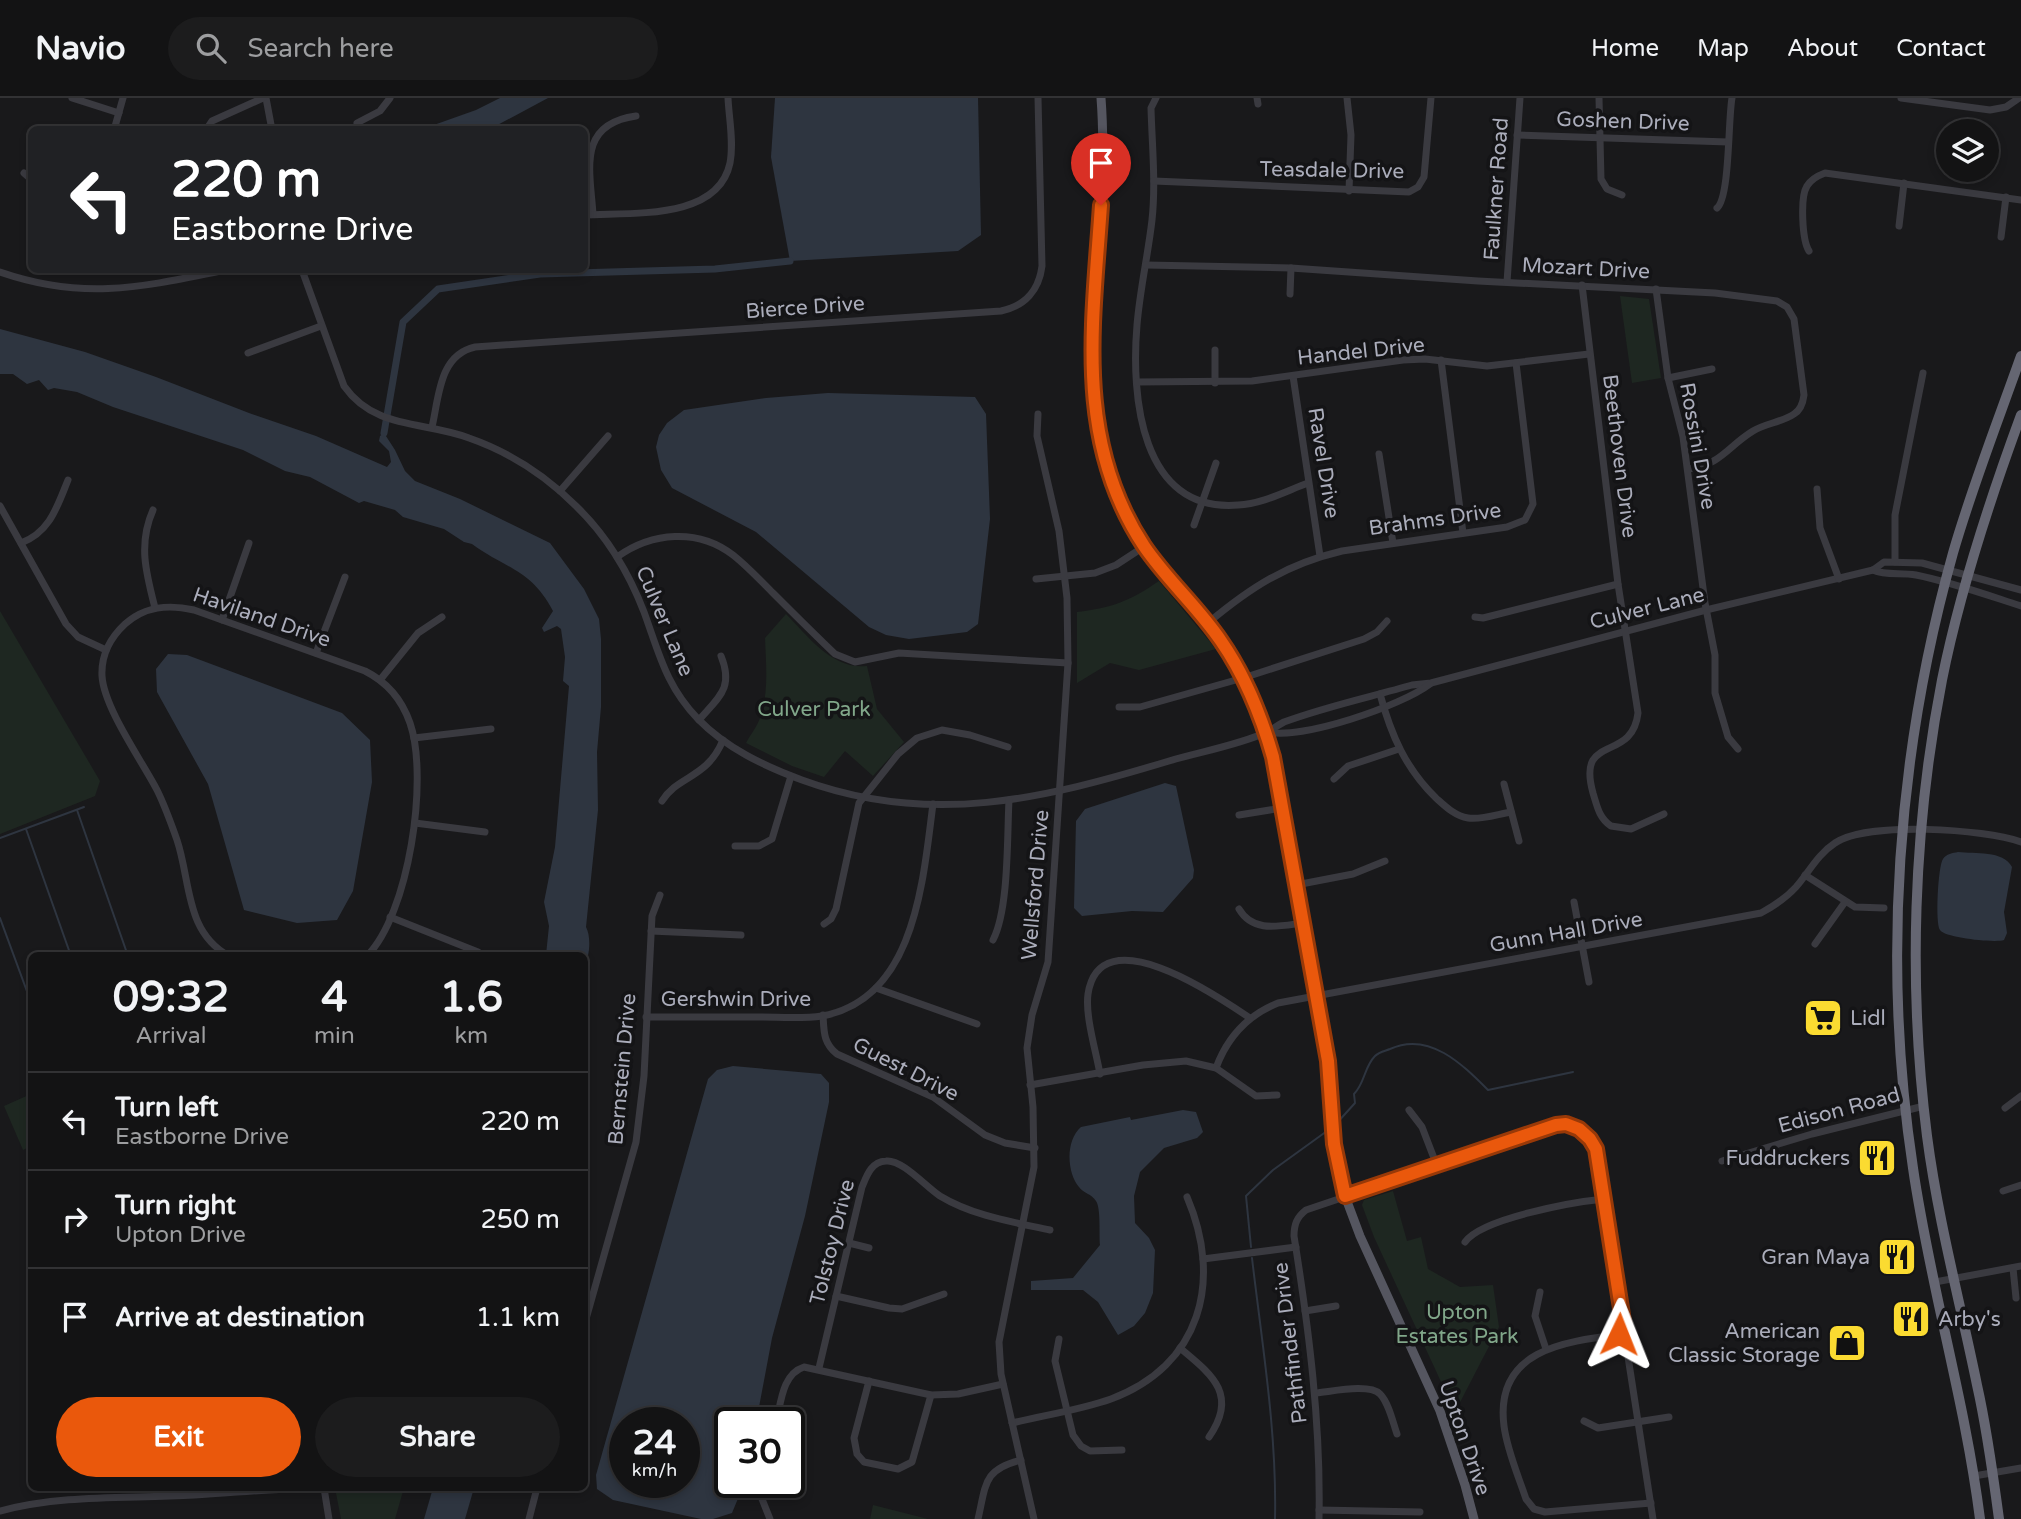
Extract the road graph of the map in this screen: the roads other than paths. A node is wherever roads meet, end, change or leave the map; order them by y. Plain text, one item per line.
1 (72, 98) edge
2 (122, 98) edge
3 (265, 98) edge
4 (390, 98) edge
5 (728, 98) edge
6 (1038, 98) edge
7 (1101, 98) edge
8 (1156, 98) edge
9 (1347, 98) edge
10 (1431, 98) edge
11 (1520, 98) edge
12 (1599, 98) edge
13 (1732, 98) edge
14 (1901, 98) edge
15 (2018, 98) edge
16 (118, 113) junction
17 (636, 116) dead end
18 (357, 123) dead end
19 (115, 126) edge
20 (209, 126) edge
21 (271, 126) edge
22 (1517, 135) junction
23 (1600, 138) junction
24 (1728, 142) junction
25 (24, 173) dead end
26 (28, 176) edge
27 (1154, 181) junction
28 (1904, 183) junction
29 (1349, 191) junction
30 (1622, 195) dead end
31 (2006, 197) junction
32 (2021, 200) edge
33 (1717, 208) dead end
34 (589, 215) edge
35 (1899, 226) dead end
36 (2001, 237) dead end
37 (1810, 251) dead end
38 (1146, 265) junction
39 (1291, 268) junction
40 (0, 272) edge
41 (211, 273) edge
42 (303, 273) edge
43 (1507, 282) junction
44 (1582, 285) junction
45 (1656, 289) junction
46 (1290, 294) dead end
47 (321, 326) junction
48 (1215, 350) dead end
49 (248, 353) dead end
50 (1589, 354) junction
51 (2021, 356) edge
52 (1441, 360) junction
53 (1516, 363) junction
54 (1712, 369) dead end
55 (1923, 373) dead end
56 (1293, 376) junction
57 (1668, 378) junction
58 (1137, 382) junction
59 (1215, 383) junction
60 (1038, 414) dead end
61 (2021, 415) edge
62 (432, 427) junction
63 (608, 436) dead end
64 (1378, 454) dead end
65 (1216, 463) dead end
66 (1688, 469) junction
67 (68, 480) dead end
68 (1308, 483) junction
69 (1816, 489) dead end
70 (560, 491) junction
71 (1202, 501) junction
72 (0, 506) edge
73 (153, 510) dead end
74 (1194, 525) dead end
75 (1463, 533) junction
76 (21, 543) junction
77 (249, 543) dead end
78 (1393, 543) junction
79 (1145, 546) junction
80 (1320, 556) junction
81 (617, 557) junction
82 (1895, 562) junction
83 (1873, 570) junction
84 (1949, 571) junction
85 (1064, 576) junction
86 (1968, 576) junction
87 (345, 577) dead end
88 (1036, 579) dead end
89 (1839, 579) junction
90 (1945, 583) junction
91 (1618, 584) junction
92 (1964, 589) junction
93 (2021, 590) edge
94 (2021, 606) edge
95 (155, 608) junction
96 (1706, 610) junction
97 (442, 617) dead end
98 (1475, 617) dead end
99 (222, 620) junction
100 (1387, 621) dead end
101 (1208, 623) junction
102 (1625, 632) junction
103 (106, 650) junction
104 (316, 653) junction
105 (721, 656) dead end
106 (1068, 663) junction
107 (1243, 678) junction
108 (380, 680) junction
109 (1431, 683) junction
110 (1380, 694) junction
111 (1119, 707) dead end
112 (1383, 708) junction
113 (699, 720) junction
114 (491, 729) dead end
115 (1266, 732) junction
116 (414, 738) junction
117 (723, 740) junction
118 (1008, 747) dead end
119 (1738, 749) dead end
120 (1399, 750) junction
121 (791, 776) junction
122 (1334, 779) dead end
123 (1504, 784) dead end
124 (1060, 792) junction
125 (863, 797) junction
126 (1009, 800) junction
127 (662, 801) dead end
128 (933, 804) junction
129 (1282, 808) junction
130 (1511, 812) junction
131 (1664, 814) dead end
132 (1239, 815) dead end
133 (415, 823) junction
134 (1902, 829) junction
135 (1923, 829) junction
136 (485, 832) dead end
137 (1519, 841) dead end
138 (2021, 842) edge
139 (734, 846) dead end
140 (1385, 861) dead end
141 (1805, 875) junction
142 (1296, 885) junction
143 (660, 895) dead end
144 (1574, 902) dead end
145 (1845, 902) junction
146 (1884, 908) dead end
147 (1239, 909) dead end
148 (390, 916) junction
149 (1303, 923) junction
150 (824, 924) dead end
151 (650, 931) junction
152 (741, 935) dead end
153 (993, 940) dead end
154 (1815, 944) dead end
155 (1582, 946) junction
156 (223, 952) edge
157 (370, 952) edge
158 (478, 952) dead end
159 (1588, 982) dead end
160 (876, 988) junction
161 (1316, 996) junction
162 (823, 1016) junction
163 (646, 1017) junction
164 (1250, 1018) junction
165 (977, 1024) dead end
166 (1216, 1068) junction
167 (1100, 1074) junction
168 (1030, 1085) junction
169 (1277, 1096) dead end
170 (2021, 1096) edge
171 (1924, 1107) junction
172 (2005, 1108) dead end
173 (1409, 1110) dead end
174 (1906, 1110) junction
175 (1035, 1148) junction
176 (1722, 1161) dead end
177 (1437, 1166) junction
178 (2021, 1185) edge
179 (2003, 1191) dead end
180 (1345, 1196) junction
181 (1187, 1197) dead end
182 (1604, 1199) junction
183 (1023, 1224) junction
184 (1050, 1230) dead end
185 (1465, 1242) dead end
186 (849, 1243) junction
187 (1296, 1247) junction
188 (869, 1248) dead end
189 (1203, 1259) junction
190 (2017, 1267) edge
191 (1954, 1279) junction
192 (1935, 1282) junction
193 (1540, 1292) dead end
194 (944, 1294) dead end
195 (836, 1296) junction
196 (2016, 1298) dead end
197 (1336, 1306) dead end
198 (1305, 1311) junction
199 (588, 1312) edge
200 (1625, 1334) junction
201 (1059, 1339) dead end
202 (1180, 1348) junction
203 (1546, 1349) junction
204 (819, 1368) junction
205 (869, 1381) junction
206 (1003, 1384) junction
207 (1315, 1393) junction
208 (931, 1395) junction
209 (781, 1407) edge
210 (1066, 1410) junction
211 (1670, 1417) dead end
212 (1584, 1421) dead end
213 (1638, 1422) junction
214 (1012, 1423) junction
215 (1397, 1434) dead end
216 (1209, 1437) dead end
217 (1122, 1450) dead end
218 (1021, 1460) junction
219 (2021, 1468) edge
220 (1993, 1473) junction
221 (1974, 1476) junction
222 (267, 1491) edge
223 (324, 1491) edge
224 (536, 1491) edge
225 (762, 1498) edge
226 (1651, 1503) junction
227 (1319, 1510) junction
228 (0, 1511) edge
229 (1420, 1512) dead end
230 (329, 1519) edge
231 (529, 1519) edge
232 (770, 1519) edge
233 (978, 1519) edge
234 (1034, 1519) edge
235 (1319, 1519) edge
236 (1474, 1519) edge
237 (1653, 1519) edge
238 (1980, 1519) edge
239 (2000, 1519) edge

1 - 16 street
2 - 16 street
3 - 20 street
3 - 21 street
4 - 18 street
5 - 34 street
6 - 62 street, Bierce Drive
7 - 79 main road, Upton Drive
8 - 27 street
9 - 29 street
10 - 29 street, Teasdale Drive
11 - 22 street, Faulkner Road
12 - 23 street
13 - 24 street
14 - 15 street
16 - 19 street
17 - 34 street
22 - 23 street, Goshen Drive
22 - 43 street, Faulkner Road
23 - 24 street, Goshen Drive
23 - 30 street
24 - 33 street
25 - 26 street
27 - 29 street, Teasdale Drive
27 - 38 street
28 - 31 street
28 - 35 street
28 - 37 street
31 - 32 street
31 - 36 street
38 - 39 street, Mozart Drive
38 - 58 street
39 - 43 street, Mozart Drive
39 - 46 street
40 - 41 street
42 - 47 street, Culver Lane
43 - 44 street, Mozart Drive
44 - 45 street, Mozart Drive
44 - 50 street, Beethoven Drive
45 - 57 street, Rossini Drive
45 - 66 street, Mozart Drive
47 - 49 street
47 - 62 street, Culver Lane
48 - 59 street
50 - 53 street, Handel Drive
50 - 91 street, Beethoven Drive
51 - 84 highway
52 - 53 street, Handel Drive
52 - 56 street, Handel Drive
52 - 75 street
53 - 75 street, Brahms Drive
54 - 57 street
55 - 82 street
56 - 59 street, Handel Drive
56 - 68 street, Ravel Drive
57 - 66 street, Rossini Drive
58 - 59 street, Handel Drive
58 - 71 street
60 - 85 street, Wellsford Drive
61 - 86 highway
62 - 70 street, Culver Lane
63 - 70 street
64 - 78 street
65 - 71 street
66 - 96 street, Rossini Drive
67 - 76 street
68 - 71 street
68 - 80 street, Ravel Drive
69 - 89 street
70 - 81 street, Culver Lane
71 - 74 street
72 - 76 street
73 - 95 street
75 - 78 street, Brahms Drive
76 - 103 street
77 - 99 street
78 - 80 street, Brahms Drive
79 - 85 street
79 - 101 main road, Upton Drive
80 - 101 street, Brahms Drive
81 - 106 street
81 - 113 street, Culver Lane
82 - 83 street, Culver Lane
82 - 84 street, Culver Lane
83 - 89 street, Culver Lane
83 - 90 street, Culver Lane
84 - 86 street, Culver Lane
84 - 90 highway
85 - 88 street
85 - 106 street, Wellsford Drive
86 - 92 highway
86 - 93 street, Culver Lane
87 - 104 street
89 - 96 street, Culver Lane
90 - 92 street, Culver Lane
90 - 134 highway
91 - 98 street
91 - 102 street, Beethoven Drive
92 - 94 street, Culver Lane
92 - 135 highway
95 - 99 street, Haviland Drive
95 - 103 street
96 - 102 street, Culver Lane
96 - 119 street, Rossini Drive
97 - 108 street
99 - 104 street, Haviland Drive
100 - 107 street
101 - 107 main road, Upton Drive
102 - 109 street, Culver Lane
102 - 131 street, Beethoven Drive
103 - 156 street
104 - 108 street, Haviland Drive
105 - 113 street
106 - 124 street, Wellsford Drive
107 - 111 street
107 - 115 main road, Upton Drive
108 - 116 street, Haviland Drive
109 - 110 street, Culver Lane
109 - 112 street, Culver Lane
110 - 112 street
110 - 115 street, Culver Lane
112 - 115 street, Culver Lane
112 - 120 street
113 - 117 street, Culver Lane
114 - 116 street
115 - 124 street, Culver Lane
115 - 129 main road, Upton Drive
116 - 133 street, Haviland Drive
117 - 121 street, Culver Lane
117 - 127 street
118 - 125 street
120 - 122 street
120 - 130 street
121 - 125 street, Culver Lane
121 - 139 street
123 - 130 street
124 - 126 street, Culver Lane
124 - 168 street, Wellsford Drive
125 - 128 street, Culver Lane
125 - 150 street
126 - 128 street, Culver Lane
126 - 153 street
128 - 160 street, Gershwin Drive
129 - 132 street
129 - 142 main road, Upton Drive
130 - 137 street
133 - 136 street
133 - 148 street, Haviland Drive
134 - 135 street, Gunn Hall Drive
134 - 141 street, Gunn Hall Drive
134 - 174 highway
135 - 138 street, Gunn Hall Drive
135 - 171 highway
140 - 142 street
141 - 145 street
141 - 155 street, Gunn Hall Drive
142 - 149 main road, Upton Drive
143 - 151 street, Bernstein Drive
144 - 155 street
145 - 146 street
145 - 154 street
147 - 149 street
148 - 157 street, Haviland Drive
148 - 158 street
149 - 161 main road, Upton Drive
151 - 152 street
151 - 163 street, Bernstein Drive
155 - 159 street
155 - 161 street, Gunn Hall Drive
160 - 162 street, Gershwin Drive
160 - 165 street
161 - 164 street, Gunn Hall Drive
161 - 180 main road, Upton Drive
162 - 163 street, Gershwin Drive
162 - 175 street, Guest Drive
163 - 199 street, Bernstein Drive
164 - 166 street, Gunn Hall Drive
164 - 167 street
166 - 167 street
166 - 169 street
167 - 168 street
168 - 175 street, Wellsford Drive
170 - 172 street
171 - 174 street, Edison Road
171 - 191 highway
173 - 177 street
174 - 176 street, Edison Road
174 - 192 highway
175 - 183 street, Wellsford Drive
177 - 180 street
177 - 182 street
178 - 179 street
180 - 187 street, Pathfinder Drive
180 - 236 main road, Upton Drive
181 - 189 street
182 - 185 street
182 - 200 street
183 - 184 street
183 - 186 street, Tolstoy Drive
183 - 206 street, Wellsford Drive
186 - 188 street
186 - 195 street, Tolstoy Drive
187 - 189 street
187 - 198 street, Pathfinder Drive
189 - 202 street
190 - 191 street
190 - 196 street
191 - 192 street
191 - 220 highway
192 - 221 highway
193 - 203 street
194 - 195 street
195 - 204 street, Tolstoy Drive
197 - 198 street
198 - 207 street, Pathfinder Drive
200 - 203 street
200 - 213 street
201 - 210 street
202 - 210 street
202 - 216 street
203 - 226 street
204 - 205 street
204 - 209 street
205 - 208 street
205 - 208 street
206 - 208 street
206 - 214 street, Wellsford Drive
207 - 215 street
207 - 227 street, Pathfinder Drive
210 - 214 street
210 - 217 street
211 - 213 street
212 - 213 street
213 - 226 street
214 - 218 street, Wellsford Drive
218 - 233 street
218 - 234 street, Wellsford Drive
219 - 220 street
220 - 221 street
220 - 239 highway
221 - 238 highway
222 - 228 street
223 - 230 street
224 - 231 street
225 - 232 street
226 - 237 street
227 - 229 street
227 - 235 street, Pathfinder Drive

